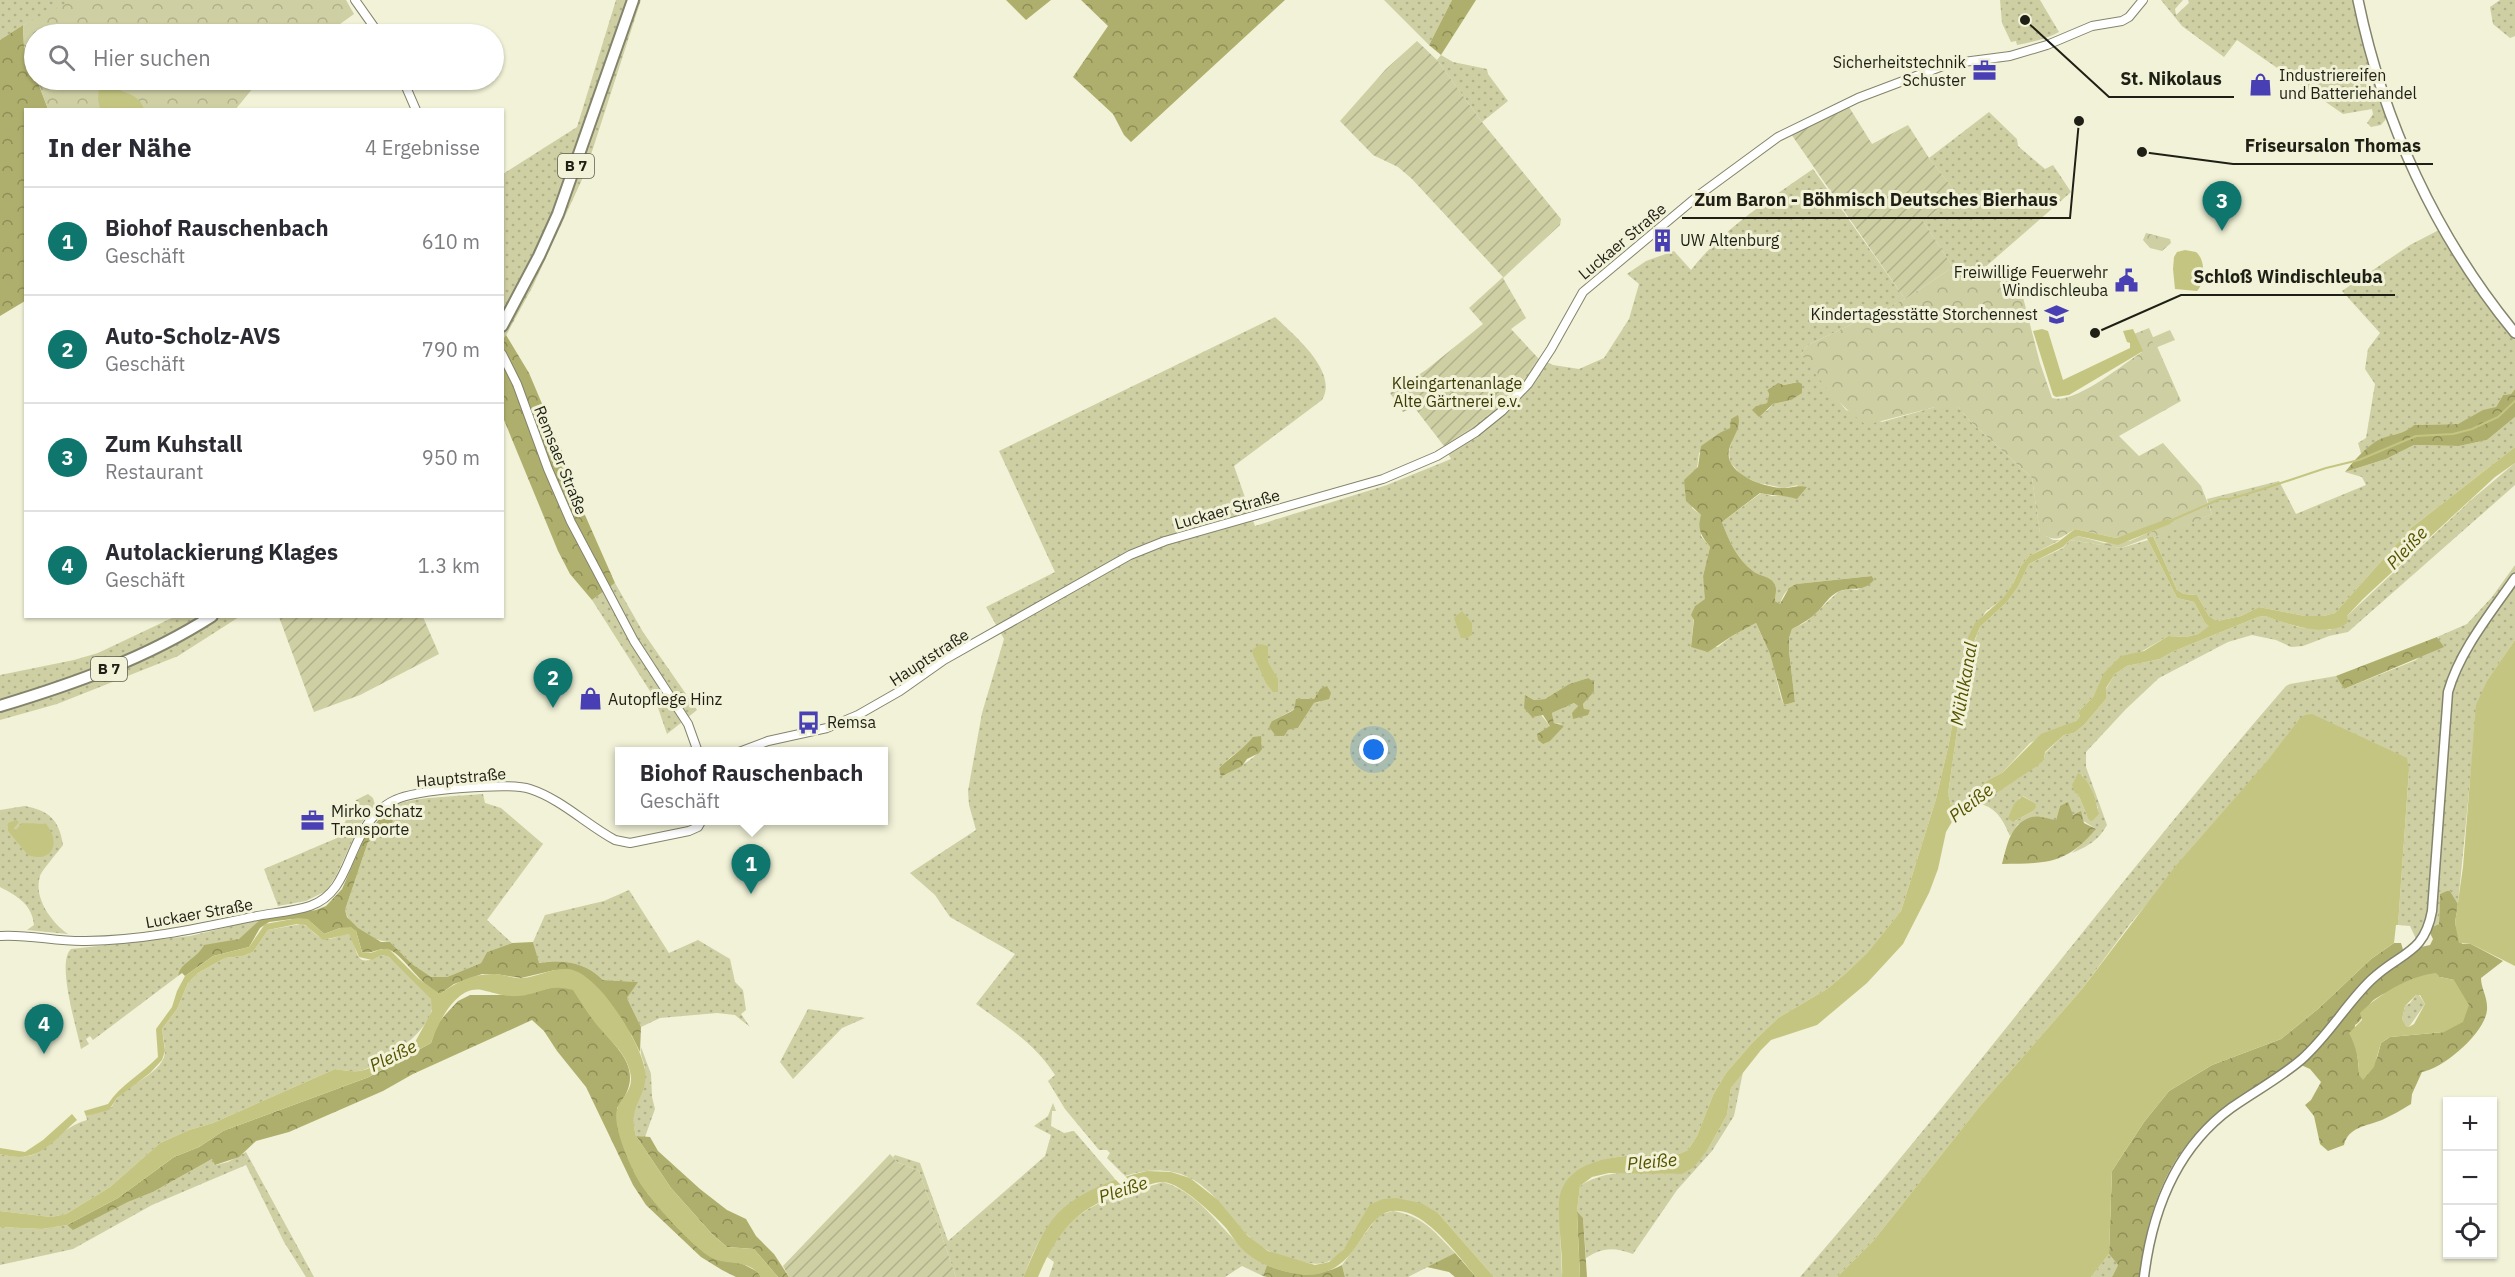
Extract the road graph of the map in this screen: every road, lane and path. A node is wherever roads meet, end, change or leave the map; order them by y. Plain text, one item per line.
1 (355, 0) edge
2 (633, 0) edge
3 (2143, 0) edge
4 (2358, 0) edge
5 (372, 24) edge
6 (407, 90) edge
7 (415, 108) edge
8 (504, 324) edge
9 (2515, 333) edge
10 (504, 358) edge
11 (2515, 578) edge
12 (208, 618) edge
13 (997, 630) joint
14 (0, 706) edge
15 (696, 747) edge
16 (752, 747) edge
17 (699, 825) edge
18 (361, 834) joint
19 (0, 936) edge
20 (2144, 1277) edge

1 - 5 street
2 - 8 highway, B 7
3 - 13 street, Luckaer Straße
4 - 9 main road
6 - 7 street
10 - 15 street, Remsaer Straße
11 - 20 main road
12 - 14 highway, B 7
13 - 16 street, Hauptstraße
17 - 18 street, Hauptstraße
18 - 19 street, Luckaer Straße

